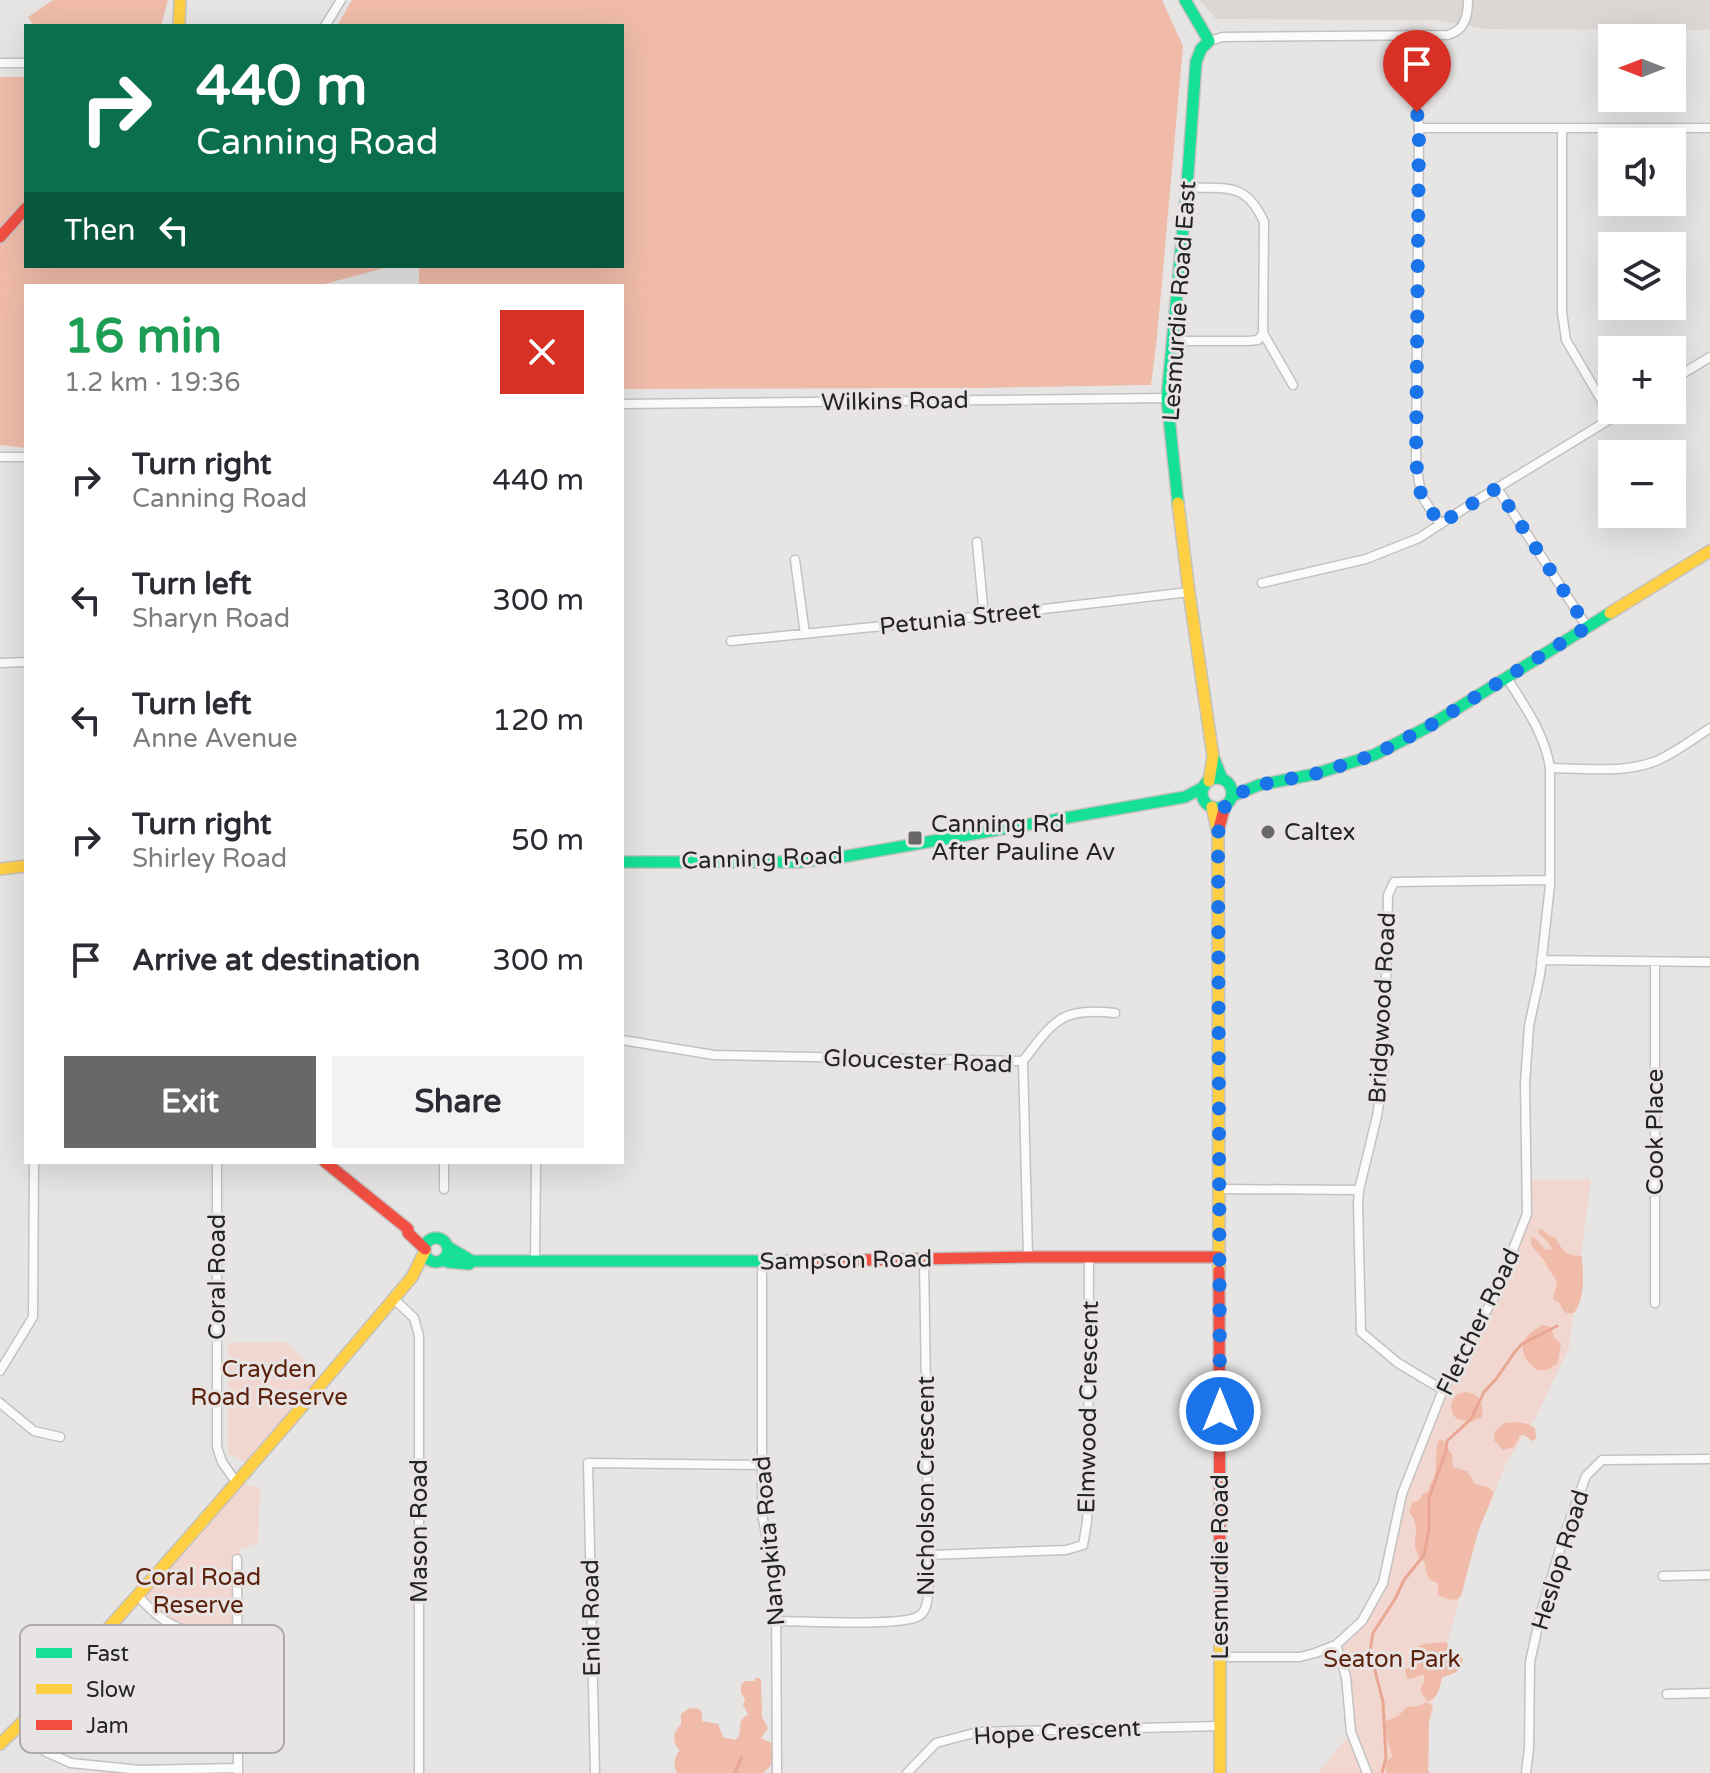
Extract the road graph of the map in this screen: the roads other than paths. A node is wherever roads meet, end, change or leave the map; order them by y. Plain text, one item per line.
1 (180, 0) edge
2 (341, 0) edge
3 (1185, 0) edge
4 (1468, 0) edge
5 (179, 24) edge
6 (326, 24) edge
7 (1209, 41) junction
8 (0, 63) edge
9 (24, 63) edge
10 (1417, 112) dead end
11 (1419, 128) junction
12 (1562, 128) junction
13 (1710, 128) edge
14 (1187, 187) junction
15 (24, 210) edge
16 (0, 237) edge
17 (1263, 333) junction
18 (1172, 341) junction
19 (1710, 357) edge
20 (1686, 372) edge
21 (1293, 385) dead end
22 (1598, 394) edge
23 (1167, 398) junction
24 (624, 404) edge
25 (1602, 424) edge
26 (0, 457) edge
27 (24, 457) edge
28 (1497, 488) junction
29 (1440, 524) junction
30 (977, 542) dead end
31 (1710, 551) edge
32 (795, 560) dead end
33 (1262, 583) dead end
34 (1189, 592) junction
35 (984, 616) junction
36 (1587, 627) junction
37 (805, 634) junction
38 (731, 641) dead end
39 (24, 662) edge
40 (0, 663) edge
41 (1507, 678) junction
42 (1710, 728) edge
43 (1213, 756) junction
44 (1550, 768) junction
45 (1225, 780) junction
46 (1206, 784) junction
47 (1259, 785) junction
48 (1185, 797) junction
49 (1218, 802) junction
50 (624, 862) edge
51 (24, 866) edge
52 (0, 869) edge
53 (1550, 880) junction
54 (1541, 960) junction
55 (1655, 962) junction
56 (1710, 962) edge
57 (1115, 1013) dead end
58 (624, 1040) edge
59 (1023, 1061) junction
60 (34, 1164) edge
61 (217, 1164) edge
62 (327, 1164) edge
63 (444, 1164) edge
64 (536, 1164) edge
65 (444, 1189) dead end
66 (1219, 1189) junction
67 (1359, 1190) junction
68 (408, 1229) junction
69 (433, 1238) junction
70 (448, 1247) junction
71 (425, 1250) junction
72 (1028, 1257) junction
73 (1089, 1257) junction
74 (1219, 1257) junction
75 (924, 1259) junction
76 (440, 1260) junction
77 (472, 1261) junction
78 (535, 1261) junction
79 (762, 1262) junction
80 (412, 1277) junction
81 (394, 1299) junction
82 (1655, 1303) dead end
83 (0, 1371) edge
84 (1443, 1390) junction
85 (0, 1403) edge
86 (60, 1437) dead end
87 (1710, 1459) edge
88 (761, 1465) junction
89 (236, 1482) junction
90 (929, 1555) junction
91 (237, 1559) dead end
92 (1710, 1575) edge
93 (1663, 1576) dead end
94 (138, 1596) junction
95 (777, 1621) junction
96 (111, 1625) edge
97 (171, 1625) edge
98 (238, 1625) edge
99 (1336, 1645) junction
100 (1220, 1657) junction
101 (1710, 1693) edge
102 (1667, 1694) dead end
103 (19, 1726) edge
104 (1220, 1726) junction
105 (0, 1744) edge
106 (48, 1753) edge
107 (238, 1770) edge
108 (419, 1773) edge
109 (595, 1773) edge
110 (777, 1773) edge
111 (907, 1773) edge
112 (1220, 1773) edge
113 (1367, 1773) edge
114 (1526, 1773) edge

1 - 5 street
2 - 6 street
3 - 7 street
4 - 7 street
7 - 14 street, Lesmurdie Road East
8 - 9 street
10 - 11 street
11 - 12 street
11 - 29 street
12 - 13 street
12 - 22 street
14 - 17 street
14 - 18 street, Lesmurdie Road East
15 - 16 street
17 - 18 street
17 - 21 street
18 - 23 street, Lesmurdie Road East
19 - 20 street
23 - 24 street, Wilkins Road
23 - 34 street, Lesmurdie Road East
25 - 28 street
26 - 27 street
28 - 29 street
28 - 36 street
29 - 33 street
30 - 35 street
31 - 36 street
32 - 37 street
34 - 35 street, Petunia Street
34 - 43 street, Lesmurdie Road East
35 - 37 street, Petunia Street
36 - 41 street
37 - 38 street, Petunia Street
39 - 40 street
41 - 44 street, Fletcher Road
41 - 47 street
42 - 44 street
43 - 45 street, Lesmurdie Road East
43 - 46 street, Lesmurdie Road East
44 - 53 street, Fletcher Road
45 - 46 street
45 - 47 street
45 - 49 street
46 - 48 street, Canning Road
46 - 49 street
47 - 49 street
48 - 49 street, Canning Road
48 - 50 street, Canning Road
49 - 66 street, Lesmurdie Road
51 - 52 street
53 - 54 street, Fletcher Road
53 - 67 street, Bridgwood Road
54 - 55 street
54 - 84 street, Fletcher Road
55 - 56 street
55 - 82 street, Cook Place
57 - 59 street
58 - 59 street, Gloucester Road
59 - 72 street, Gloucester Road
60 - 83 street
61 - 89 street, Coral Road
62 - 68 street
63 - 65 street
64 - 78 street
66 - 67 street
66 - 74 street, Lesmurdie Road
67 - 84 street, Bridgwood Road
68 - 69 street
68 - 71 street
69 - 70 street
69 - 71 street
70 - 76 street
70 - 77 street
71 - 76 street
71 - 80 street
72 - 73 street, Sampson Road
72 - 75 street, Sampson Road
73 - 74 street, Sampson Road
73 - 90 street, Elmwood Crescent
74 - 100 street, Lesmurdie Road
75 - 79 street, Sampson Road
75 - 90 street, Nicholson Crescent
76 - 77 street, Sampson Road
76 - 80 street
77 - 78 street, Sampson Road
78 - 79 street, Sampson Road
79 - 88 street, Nangkita Road
80 - 81 street
81 - 89 street
81 - 108 street, Mason Road
84 - 99 street, Fletcher Road
85 - 86 street
87 - 114 street, Heslop Road
88 - 95 street, Nangkita Road
88 - 109 street, Enid Road
89 - 94 street
90 - 95 street, Nicholson Crescent
91 - 98 street
92 - 93 street
94 - 96 street
94 - 97 street
95 - 110 street, Nangkita Road
99 - 100 street, Fletcher Road
99 - 113 street
100 - 104 street, Lesmurdie Road
101 - 102 street
103 - 105 street
104 - 111 street, Hope Crescent
104 - 112 street, Lesmurdie Road
106 - 107 street

